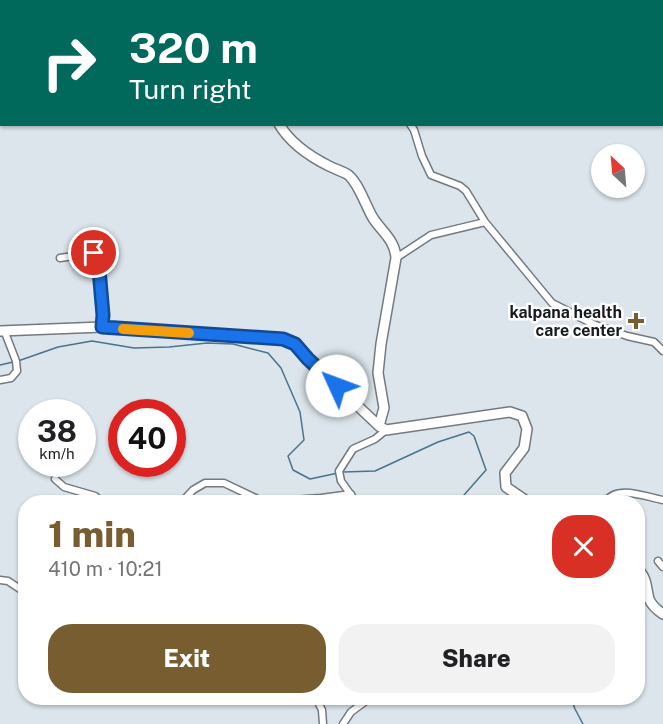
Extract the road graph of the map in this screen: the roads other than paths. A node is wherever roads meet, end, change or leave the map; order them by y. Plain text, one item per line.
1 (280, 126) edge
2 (411, 126) edge
3 (485, 222) junction
4 (60, 258) dead end
5 (396, 258) junction
6 (102, 327) junction
7 (2, 331) edge
8 (663, 351) edge
9 (0, 380) edge
10 (383, 428) junction
11 (56, 479) dead end
12 (351, 494) joint
13 (92, 495) edge
14 (188, 495) edge
15 (249, 495) edge
16 (344, 495) edge
17 (518, 495) edge
18 (614, 495) edge
19 (639, 495) edge
20 (645, 496) edge
21 (663, 500) edge
22 (658, 561) dead end
23 (663, 567) edge
24 (0, 580) edge
25 (645, 580) edge
26 (18, 588) edge
27 (663, 614) edge
28 (320, 705) edge
29 (360, 705) edge
30 (324, 724) edge
31 (343, 724) edge

1 - 5 street
2 - 3 street
3 - 5 street
3 - 8 street
4 - 6 street
5 - 10 street
6 - 7 street
6 - 10 street
7 - 9 street
10 - 12 street
10 - 17 street
11 - 13 street
12 - 16 street
14 - 15 street
18 - 19 street
20 - 21 street
22 - 23 street
24 - 26 street
25 - 27 street
28 - 30 street
29 - 31 street

